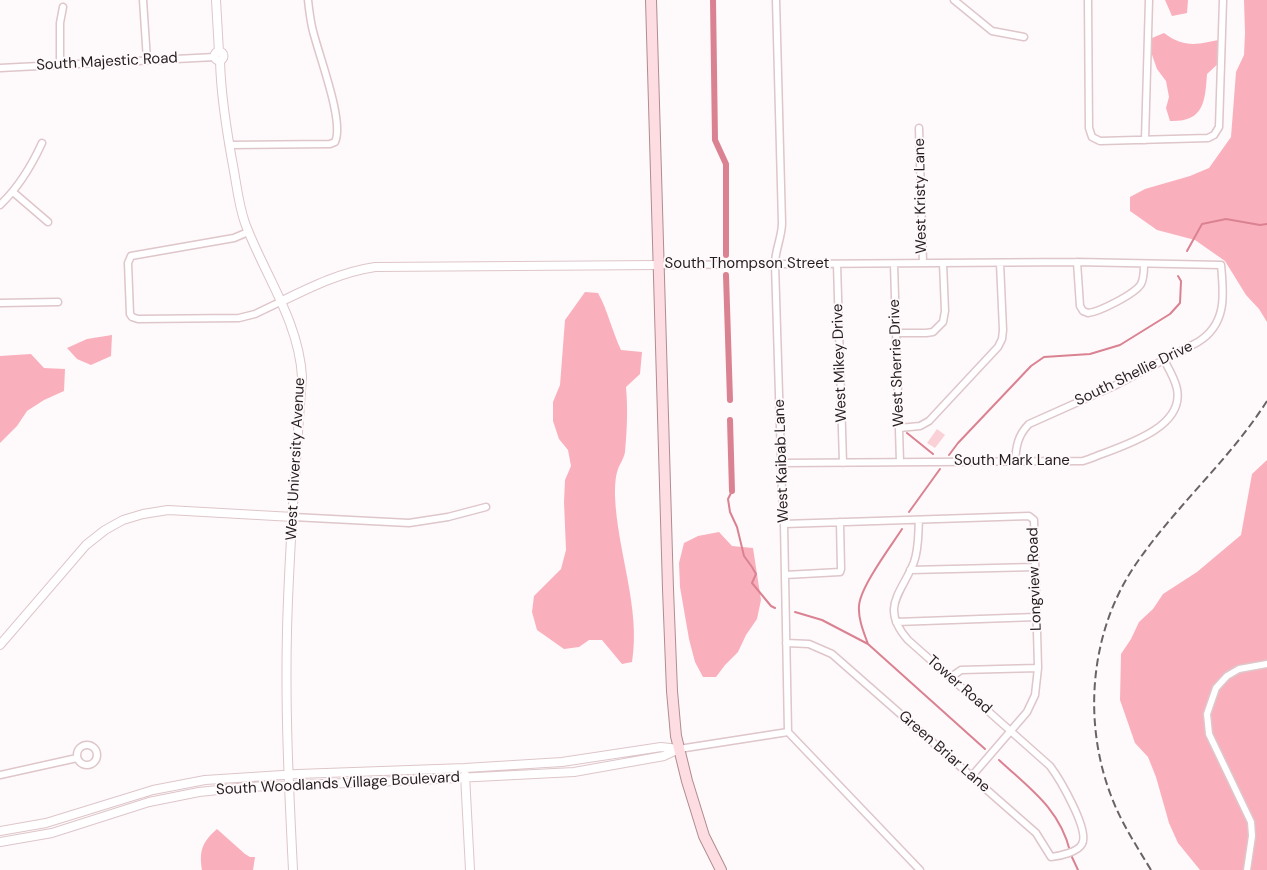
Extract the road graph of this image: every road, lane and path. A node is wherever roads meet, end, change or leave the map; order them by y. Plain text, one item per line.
1 (144, 0) edge
2 (216, 0) edge
3 (308, 0) edge
4 (651, 0) edge
5 (776, 0) edge
6 (954, 0) edge
7 (1088, 0) edge
8 (1148, 0) edge
9 (1223, 0) edge
10 (63, 7) dead end
11 (1024, 37) dead end
12 (218, 56) junction
13 (147, 60) junction
14 (60, 64) junction
15 (0, 68) edge
16 (919, 128) dead end
17 (1145, 140) junction
18 (42, 143) dead end
19 (229, 145) junction
20 (13, 192) junction
21 (0, 205) edge
22 (48, 222) dead end
23 (248, 232) junction
24 (1077, 262) junction
25 (923, 263) junction
26 (943, 263) junction
27 (1000, 263) junction
28 (775, 264) junction
29 (837, 264) junction
30 (894, 264) junction
31 (659, 265) junction
32 (1144, 265) junction
33 (1221, 265) joint
34 (58, 302) dead end
35 (280, 302) junction
36 (0, 303) edge
37 (896, 333) junction
38 (1164, 360) junction
39 (899, 428) junction
40 (900, 462) junction
41 (1015, 462) junction
42 (781, 463) junction
43 (843, 463) junction
44 (486, 507) dead end
45 (293, 517) junction
46 (919, 520) junction
47 (840, 522) junction
48 (784, 524) junction
49 (1035, 567) junction
50 (910, 570) junction
51 (786, 575) junction
52 (1036, 617) junction
53 (896, 622) junction
54 (786, 643) junction
55 (0, 645) edge
56 (1267, 664) edge
57 (1038, 668) junction
58 (951, 678) junction
59 (1012, 731) junction
60 (788, 732) junction
61 (679, 748) junction
62 (77, 758) dead end
63 (465, 768) junction
64 (289, 774) junction
65 (0, 775) edge
66 (971, 777) junction
67 (465, 778) junction
68 (289, 786) junction
69 (0, 831) edge
70 (1084, 833) joint
71 (0, 842) edge
72 (293, 870) edge
73 (470, 870) edge
74 (721, 870) edge
75 (920, 870) edge
76 (1247, 870) edge

1 - 13 street
2 - 12 street, West University Avenue
3 - 19 street
4 - 31 main road
5 - 28 street, West Kaibab Lane
6 - 11 street
7 - 17 street
8 - 17 street
9 - 17 street
10 - 14 street
12 - 13 street, South Majestic Road
12 - 19 street, West University Avenue
13 - 14 street, South Majestic Road
14 - 15 street, South Majestic Road
16 - 25 street, West Kristy Lane
18 - 20 street
19 - 23 street, West University Avenue
20 - 21 street
20 - 22 street
23 - 35 street, West University Avenue
23 - 35 street
24 - 27 street, South Thompson Street
24 - 32 street, South Thompson Street
24 - 32 street
25 - 26 street, South Thompson Street
25 - 30 street, South Thompson Street
26 - 27 street, South Thompson Street
26 - 37 street
27 - 39 street
28 - 29 street, South Thompson Street
28 - 31 street, South Thompson Street
28 - 42 street, West Kaibab Lane
29 - 30 street, South Thompson Street
29 - 43 street, West Mikey Drive
30 - 37 street, West Sherrie Drive
31 - 35 street, South Thompson Street
31 - 61 main road
32 - 33 street, South Thompson Street
33 - 38 street, South Shellie Drive
34 - 36 street
35 - 45 street, West University Avenue
37 - 39 street, West Sherrie Drive
38 - 41 street, South Shellie Drive
38 - 41 street, South Mark Lane
39 - 40 street, West Sherrie Drive
40 - 41 street, South Mark Lane
40 - 43 street, South Mark Lane
42 - 43 street, South Mark Lane
42 - 48 street, West Kaibab Lane
44 - 45 street
45 - 55 street
45 - 64 street, West University Avenue
46 - 47 street, Longview Road
46 - 49 street, Longview Road
46 - 50 street
47 - 48 street, Longview Road
47 - 51 street
48 - 51 street, West Kaibab Lane
49 - 50 street
49 - 52 street, Longview Road
50 - 53 street
51 - 54 street, West Kaibab Lane
52 - 53 street
52 - 57 street, Longview Road
53 - 58 street, Tower Road
54 - 60 street, West Kaibab Lane
54 - 66 street, Green Briar Lane
56 - 76 street
57 - 58 street
57 - 59 street, Longview Road
58 - 59 street, Tower Road
59 - 66 street, Longview Road
59 - 70 street, Tower Road
60 - 61 street, South Woodlands Village Boulevard
60 - 75 street
61 - 63 street, South Woodlands Village Boulevard
61 - 67 street, South Woodlands Village Boulevard
61 - 74 main road
62 - 65 street
63 - 64 street, South Woodlands Village Boulevard
63 - 67 street
64 - 68 street, West University Avenue
64 - 69 street, South Woodlands Village Boulevard
66 - 70 street, Green Briar Lane
67 - 68 street, South Woodlands Village Boulevard
67 - 73 street
68 - 71 street, South Woodlands Village Boulevard
68 - 72 street, West University Avenue

